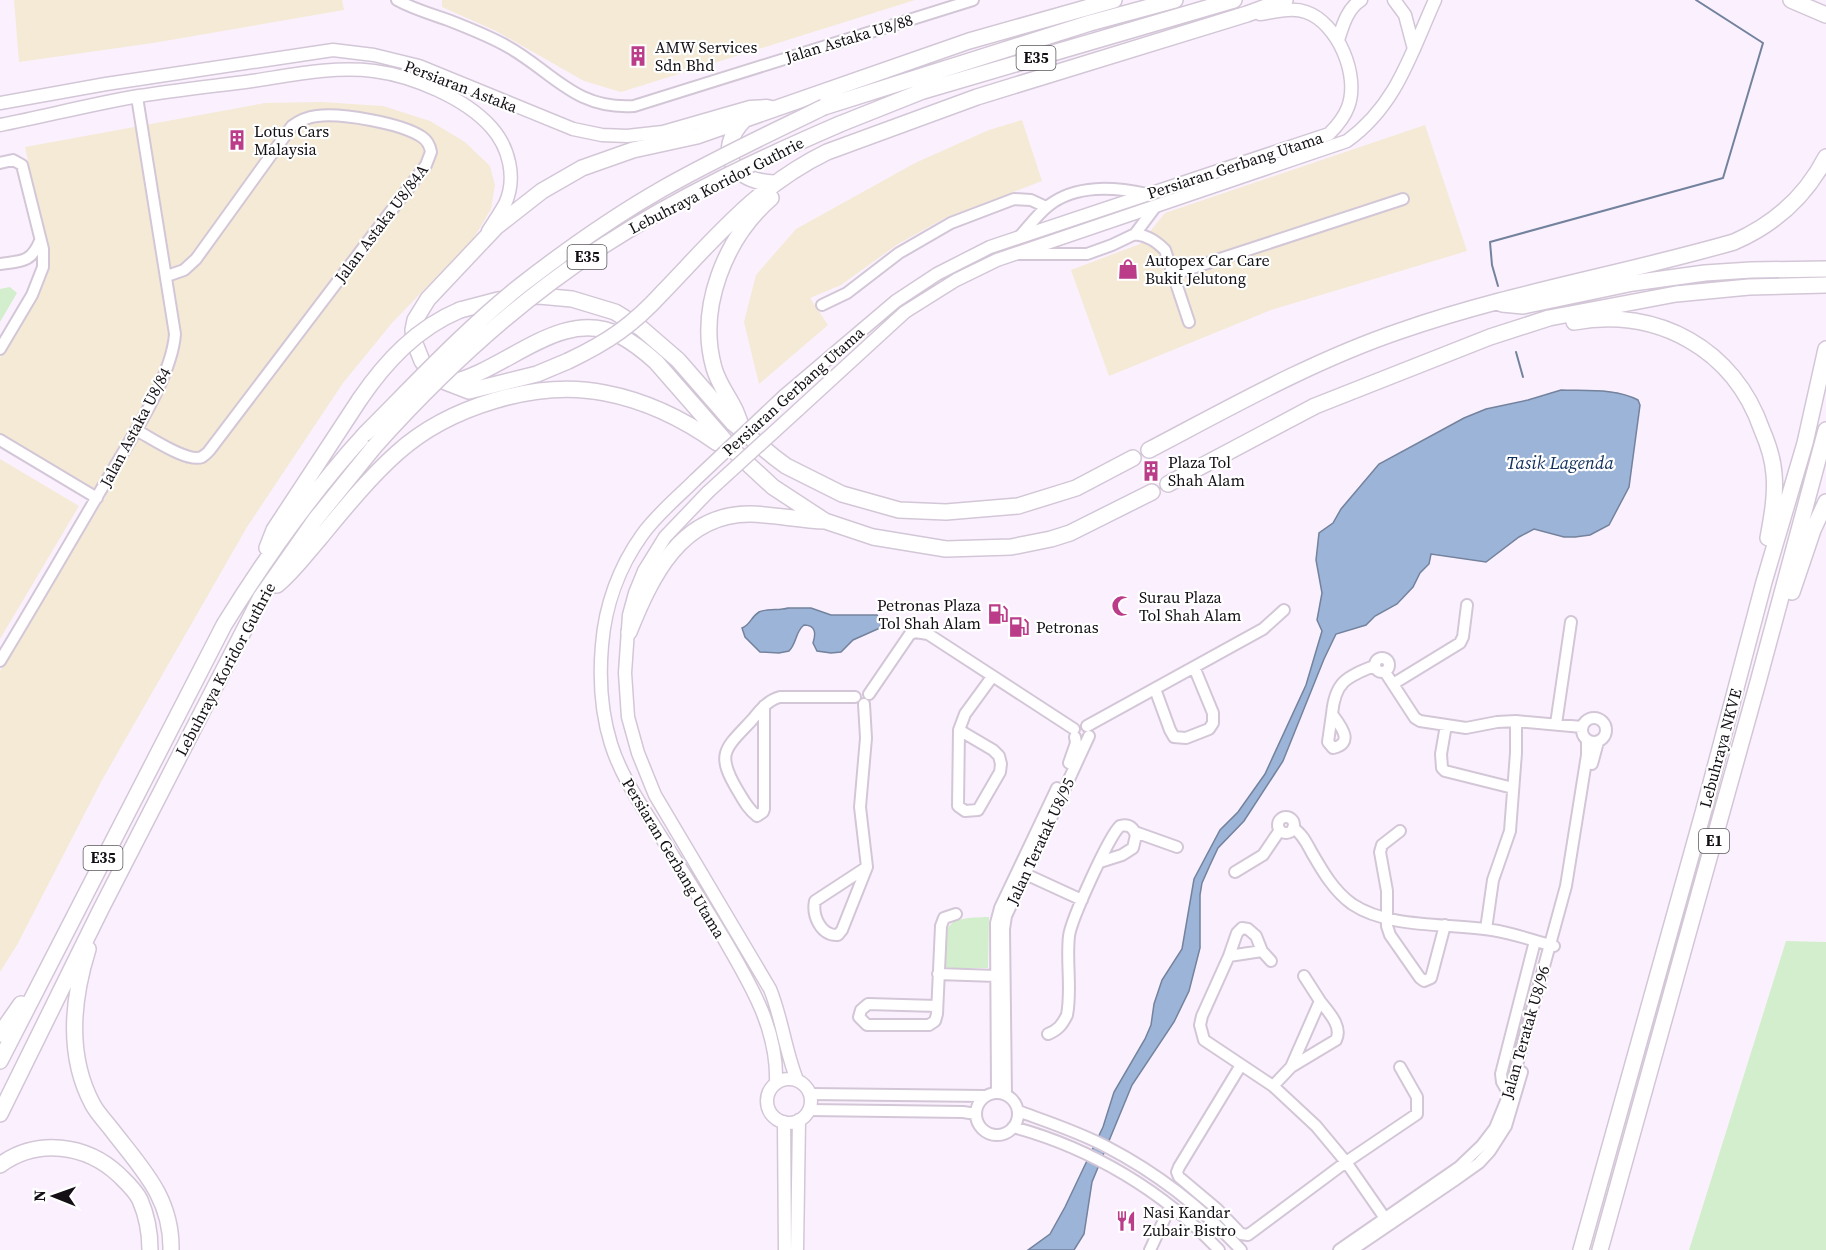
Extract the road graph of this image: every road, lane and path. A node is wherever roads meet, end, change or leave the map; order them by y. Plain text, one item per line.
1 (397, 0) edge
2 (974, 0) edge
3 (1113, 0) edge
4 (1175, 0) edge
5 (1234, 0) edge
6 (1285, 0) edge
7 (1361, 0) edge
8 (1394, 0) edge
9 (1435, 0) edge
10 (1791, 0) edge
11 (1247, 14) junction
12 (1826, 15) edge
13 (1338, 40) junction
14 (1414, 49) junction
15 (106, 84) junction
16 (137, 97) junction
17 (0, 103) edge
18 (775, 108) junction
19 (744, 120) junction
20 (0, 125) edge
21 (855, 142) junction
22 (1826, 156) edge
23 (0, 163) edge
24 (774, 183) junction
25 (1147, 194) junction
26 (1403, 200) dead end
27 (1156, 206) junction
28 (1046, 207) junction
29 (1135, 234) junction
30 (1020, 236) junction
31 (483, 240) junction
32 (40, 241) junction
33 (1016, 254) junction
34 (27, 260) junction
35 (0, 264) edge
36 (1826, 269) edge
37 (1174, 274) junction
38 (167, 276) junction
39 (37, 283) junction
40 (1826, 285) edge
41 (1493, 302) junction
42 (822, 304) dead end
43 (1189, 322) dead end
44 (1533, 324) junction
45 (0, 349) edge
46 (1826, 349) edge
47 (449, 383) junction
48 (136, 430) junction
49 (1826, 430) edge
50 (742, 431) junction
51 (0, 440) edge
52 (733, 450) junction
53 (1149, 450) dead end
54 (1133, 458) dead end
55 (1168, 484) dead end
56 (1152, 492) dead end
57 (97, 498) junction
58 (1826, 502) edge
59 (825, 521) junction
60 (257, 573) junction
61 (1764, 582) junction
62 (261, 597) junction
63 (1467, 605) dead end
64 (1284, 610) dead end
65 (1571, 622) dead end
66 (629, 632) junction
67 (0, 660) edge
68 (1194, 667) junction
69 (992, 677) junction
70 (1758, 682) junction
71 (1393, 684) junction
72 (1155, 689) junction
73 (863, 698) junction
74 (764, 706) junction
75 (1332, 714) dead end
76 (1516, 721) junction
77 (1556, 724) junction
78 (1446, 725) junction
79 (1582, 727) junction
80 (959, 730) junction
81 (1088, 731) junction
82 (1074, 733) junction
83 (1592, 741) junction
84 (1514, 788) junction
85 (1400, 831) dead end
86 (1136, 832) junction
87 (1177, 847) dead end
88 (1100, 862) junction
89 (867, 867) junction
90 (1022, 872) junction
91 (1236, 872) dead end
92 (1082, 900) junction
93 (100, 909) junction
94 (956, 914) dead end
95 (1387, 918) junction
96 (1445, 924) junction
97 (1486, 929) junction
98 (1535, 941) junction
99 (1553, 946) junction
100 (1262, 951) junction
101 (1229, 956) junction
102 (1271, 961) dead end
103 (938, 974) junction
104 (996, 976) junction
105 (1304, 976) dead end
106 (40, 981) junction
107 (1320, 1001) junction
108 (937, 1006) junction
109 (0, 1034) edge
110 (1048, 1034) dead end
111 (0, 1061) edge
112 (1241, 1065) junction
113 (1400, 1066) dead end
114 (1291, 1067) junction
115 (797, 1080) junction
116 (776, 1083) junction
117 (1273, 1086) junction
118 (810, 1094) junction
119 (1002, 1094) junction
120 (1509, 1094) junction
121 (985, 1096) junction
122 (809, 1110) junction
123 (1018, 1111) junction
124 (0, 1114) edge
125 (976, 1114) junction
126 (799, 1120) junction
127 (784, 1122) junction
128 (1013, 1127) junction
129 (1346, 1162) junction
130 (0, 1164) edge
131 (1170, 1207) junction
132 (1387, 1222) junction
133 (150, 1250) edge
134 (171, 1250) edge
135 (785, 1250) edge
136 (797, 1250) edge
137 (1150, 1250) edge
138 (1219, 1250) edge
139 (1241, 1250) edge
140 (1339, 1250) edge
141 (1352, 1250) edge
142 (1581, 1250) edge
143 (1600, 1250) edge

1 - 2 street, Jalan Astaka U8/88
3 - 18 highway
4 - 60 highway, Lebuhraya Koridor Guthrie / E35, bridge
5 - 62 highway, Lebuhraya Koridor Guthrie / E35, bridge
6 - 11 highway
7 - 13 main road
8 - 14 main road
9 - 14 main road, Persiaran Gerbang Utama
10 - 12 highway
11 - 13 main road, Persiaran Gerbang Utama
11 - 21 highway
13 - 25 main road, Persiaran Gerbang Utama
14 - 27 main road, Persiaran Gerbang Utama
15 - 16 main road
15 - 17 main road, Persiaran Astaka
15 - 18 main road, Persiaran Astaka
16 - 20 main road, Persiaran Astaka
16 - 31 main road, Persiaran Astaka
16 - 38 street, Jalan Astaka U8/84
18 - 19 highway
19 - 24 highway
19 - 31 highway
21 - 24 highway
21 - 50 highway
22 - 41 highway
23 - 32 street
24 - 47 highway, bridge
25 - 28 street
25 - 30 main road, Persiaran Gerbang Utama
26 - 37 street
27 - 29 street
27 - 33 main road, Persiaran Gerbang Utama
28 - 30 street
28 - 42 street
29 - 33 street
29 - 37 street
30 - 116 main road, Persiaran Gerbang Utama, bridge
31 - 47 highway
32 - 34 street
32 - 39 street
33 - 66 main road, Persiaran Gerbang Utama, bridge
34 - 35 street
34 - 39 street
36 - 41 highway
37 - 43 street
38 - 48 street, Jalan Astaka U8/84
38 - 48 street, Jalan Astaka U8/84A
39 - 45 street
40 - 44 highway
41 - 53 highway
44 - 55 highway
44 - 61 highway
46 - 61 highway, Lebuhraya NKVE / E1
47 - 52 highway
48 - 57 street, Jalan Astaka U8/84
49 - 70 highway, Lebuhraya NKVE / E1
50 - 54 highway
50 - 60 highway, bridge
51 - 57 street
52 - 59 highway
52 - 62 highway
56 - 59 highway
57 - 67 street, Jalan Astaka U8/84
58 - 70 highway
59 - 66 highway
60 - 106 highway, Lebuhraya Koridor Guthrie / E35
61 - 142 highway, Lebuhraya NKVE / E1
62 - 93 highway, Lebuhraya Koridor Guthrie / E35
63 - 71 street
64 - 68 street
65 - 77 street
66 - 115 main road, Persiaran Gerbang Utama
68 - 72 street
68 - 72 street
69 - 73 street
69 - 80 street
69 - 82 street
70 - 143 highway, Lebuhraya NKVE / E1
71 - 75 street
71 - 78 street
72 - 81 street
73 - 74 street
73 - 89 street
74 - 74 street
76 - 77 street
76 - 78 street
76 - 84 street
77 - 79 street
78 - 84 street
79 - 83 street
79 - 83 street
80 - 80 street
81 - 82 street
81 - 90 street, Jalan Teratak U8/95
82 - 90 street, Jalan Teratak U8/95
83 - 99 street, Jalan Teratak U8/96
84 - 97 street
85 - 95 street
86 - 87 street
86 - 88 street
86 - 88 street
88 - 92 street
89 - 89 street
90 - 92 street
90 - 104 street, Jalan Teratak U8/95
90 - 119 street, Jalan Teratak U8/95
91 - 95 street
92 - 110 street
93 - 124 highway, Lebuhraya Koridor Guthrie / E35
93 - 134 highway
94 - 103 street
95 - 96 street
95 - 96 street
96 - 97 street
97 - 98 street
98 - 99 street
98 - 120 street
99 - 120 street, Jalan Teratak U8/96
99 - 132 street, Jalan Teratak U8/96
100 - 101 street
100 - 101 street
100 - 102 street
101 - 112 street
103 - 104 street
103 - 108 street
104 - 119 street, Jalan Teratak U8/95
105 - 107 street
106 - 109 highway
106 - 111 highway, Lebuhraya Koridor Guthrie / E35
107 - 114 street
107 - 114 street
108 - 108 street
112 - 117 street
112 - 129 street
113 - 129 street
114 - 117 street
115 - 116 main road
115 - 118 main road, Persiaran Gerbang Utama
116 - 127 main road, Persiaran Gerbang Utama
117 - 129 street
118 - 121 street
118 - 122 main road
119 - 121 street
119 - 123 street
120 - 132 street, Jalan Teratak U8/96
121 - 125 street
122 - 125 street
122 - 126 main road
123 - 128 street
123 - 139 street
125 - 128 street
126 - 127 main road
126 - 136 main road
127 - 135 main road
128 - 131 street
129 - 132 street
130 - 133 highway
131 - 137 street
131 - 138 street
132 - 140 street, Jalan Teratak U8/96
132 - 141 street, Jalan Teratak U8/96

